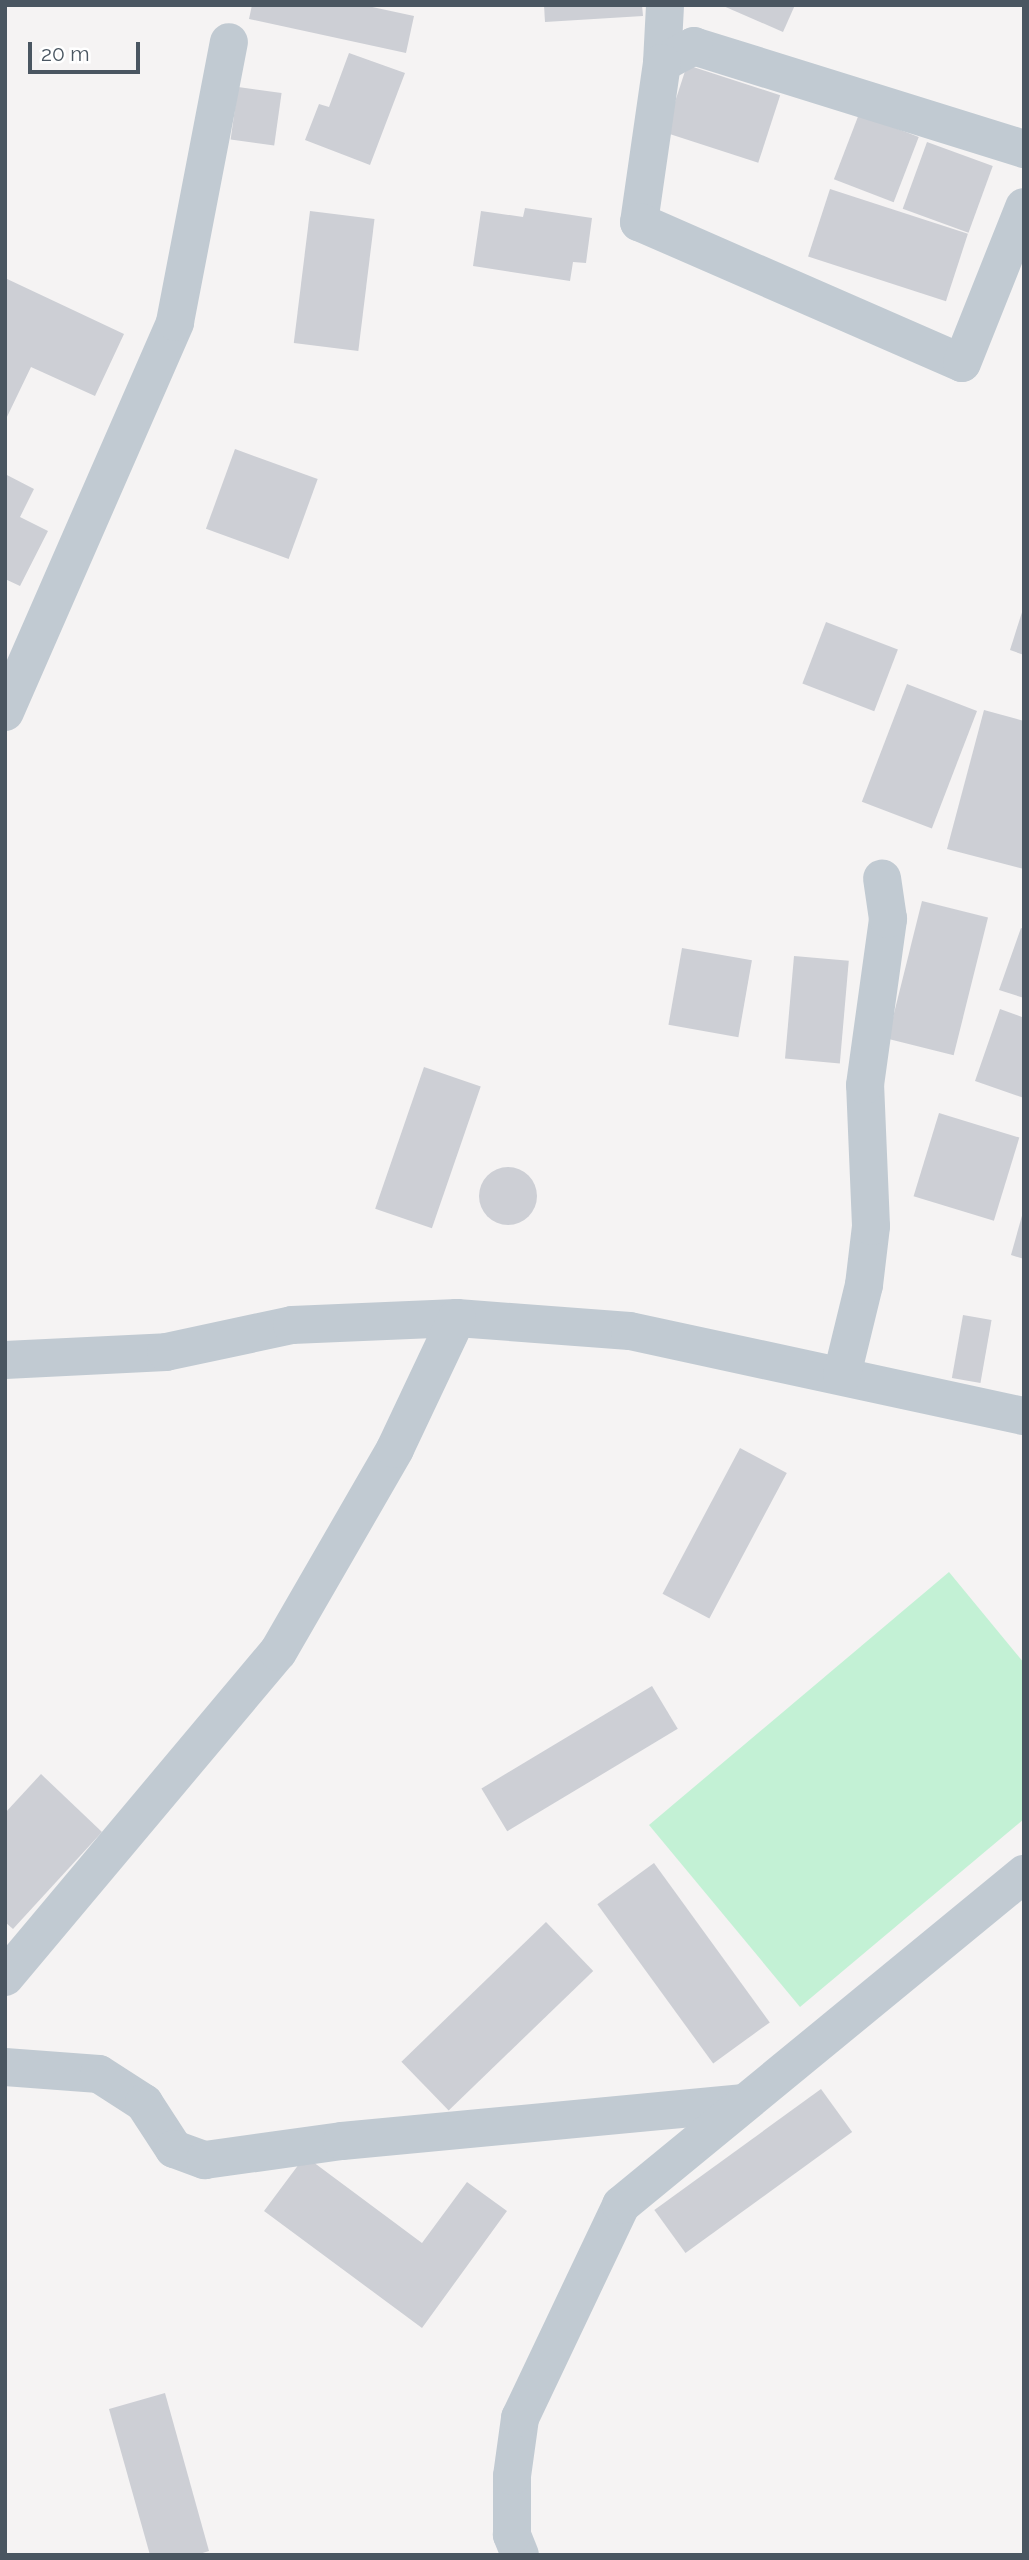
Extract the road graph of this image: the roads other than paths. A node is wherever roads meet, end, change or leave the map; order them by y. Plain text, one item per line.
1 (666, 5) edge
2 (229, 42) dead end
3 (662, 63) junction
4 (1024, 149) edge
5 (1024, 207) edge
6 (5, 712) edge
7 (882, 878) dead end
8 (457, 1318) junction
9 (5, 1360) edge
10 (842, 1375) junction
11 (1024, 1416) edge
12 (1024, 1874) edge
13 (5, 1977) edge
14 (5, 2067) edge
15 (744, 2103) junction
16 (520, 2555) edge

1 - 3 street
2 - 6 street
3 - 4 street
3 - 5 street
7 - 10 street
8 - 9 street
8 - 10 street
8 - 13 street
10 - 11 street
12 - 15 street
14 - 15 street
15 - 16 street

